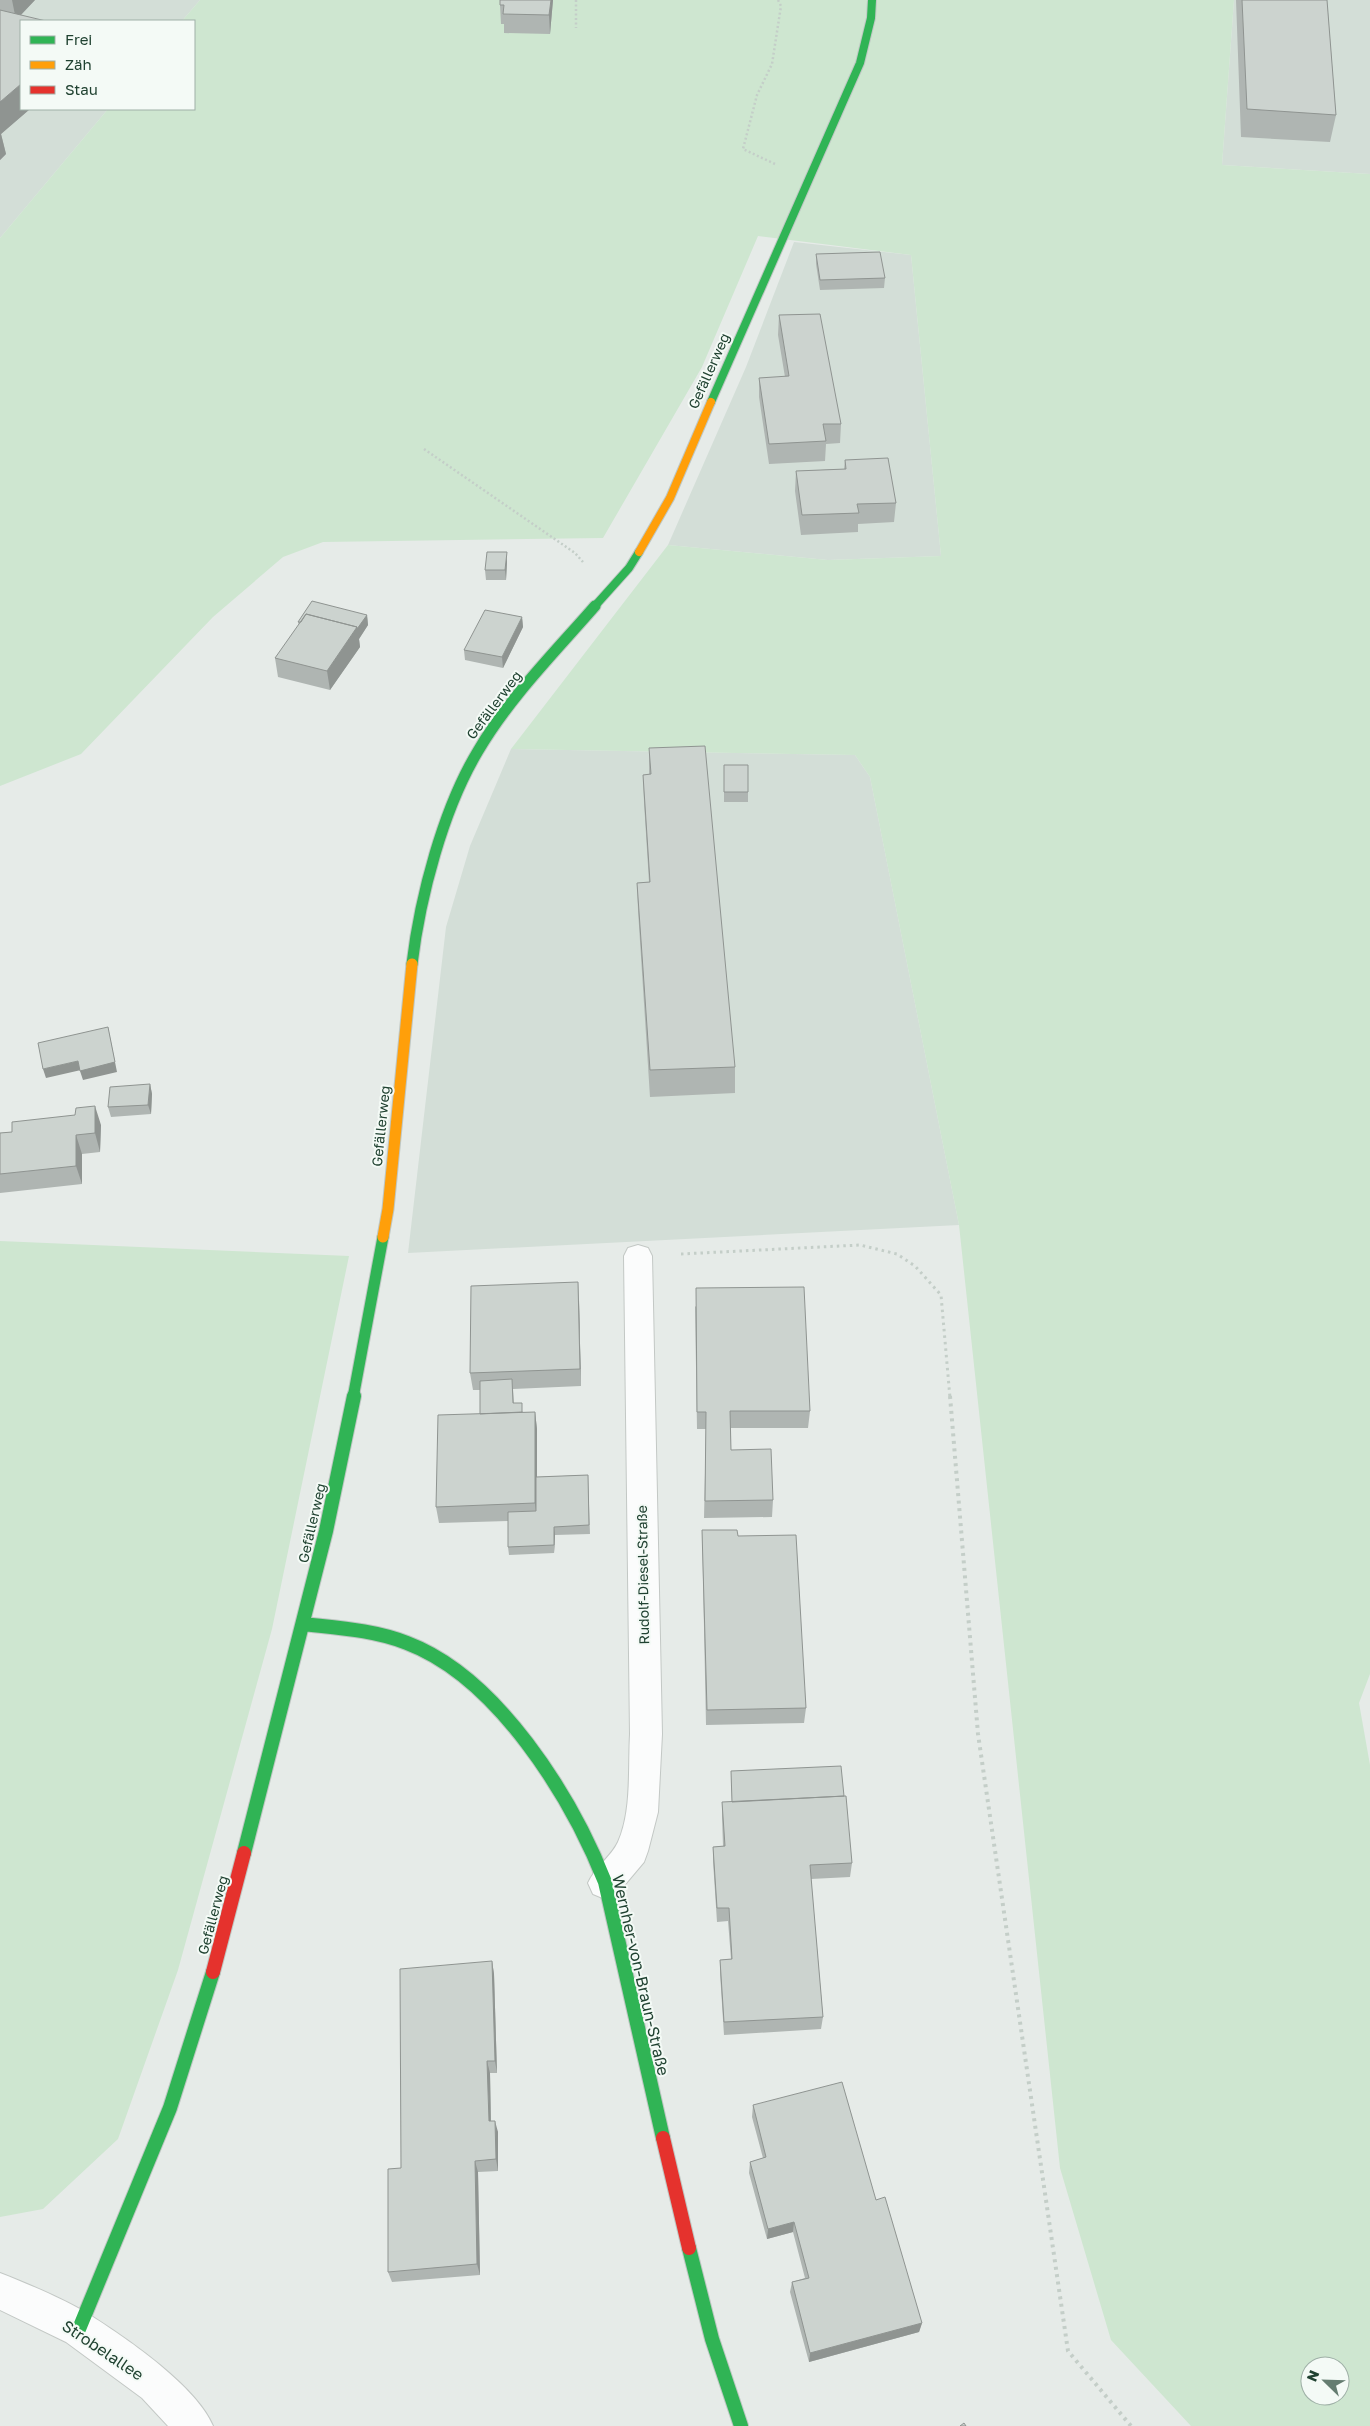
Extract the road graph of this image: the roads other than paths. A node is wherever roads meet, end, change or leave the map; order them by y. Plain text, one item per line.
1 (872, 0) edge
2 (638, 1256) road end
3 (303, 1624) junction
4 (605, 1883) junction
5 (0, 2291) edge
6 (79, 2329) junction
7 (194, 2426) edge
8 (740, 2426) edge

1 - 3 street, Gefällerweg
2 - 4 street, Rudolf-Diesel-Straße
3 - 4 street, Wernher-von-Braun-Straße
3 - 6 street, Gefällerweg
4 - 8 street, Wernher-von-Braun-Straße
5 - 6 street, Strobelallee
6 - 7 street, Strobelallee

